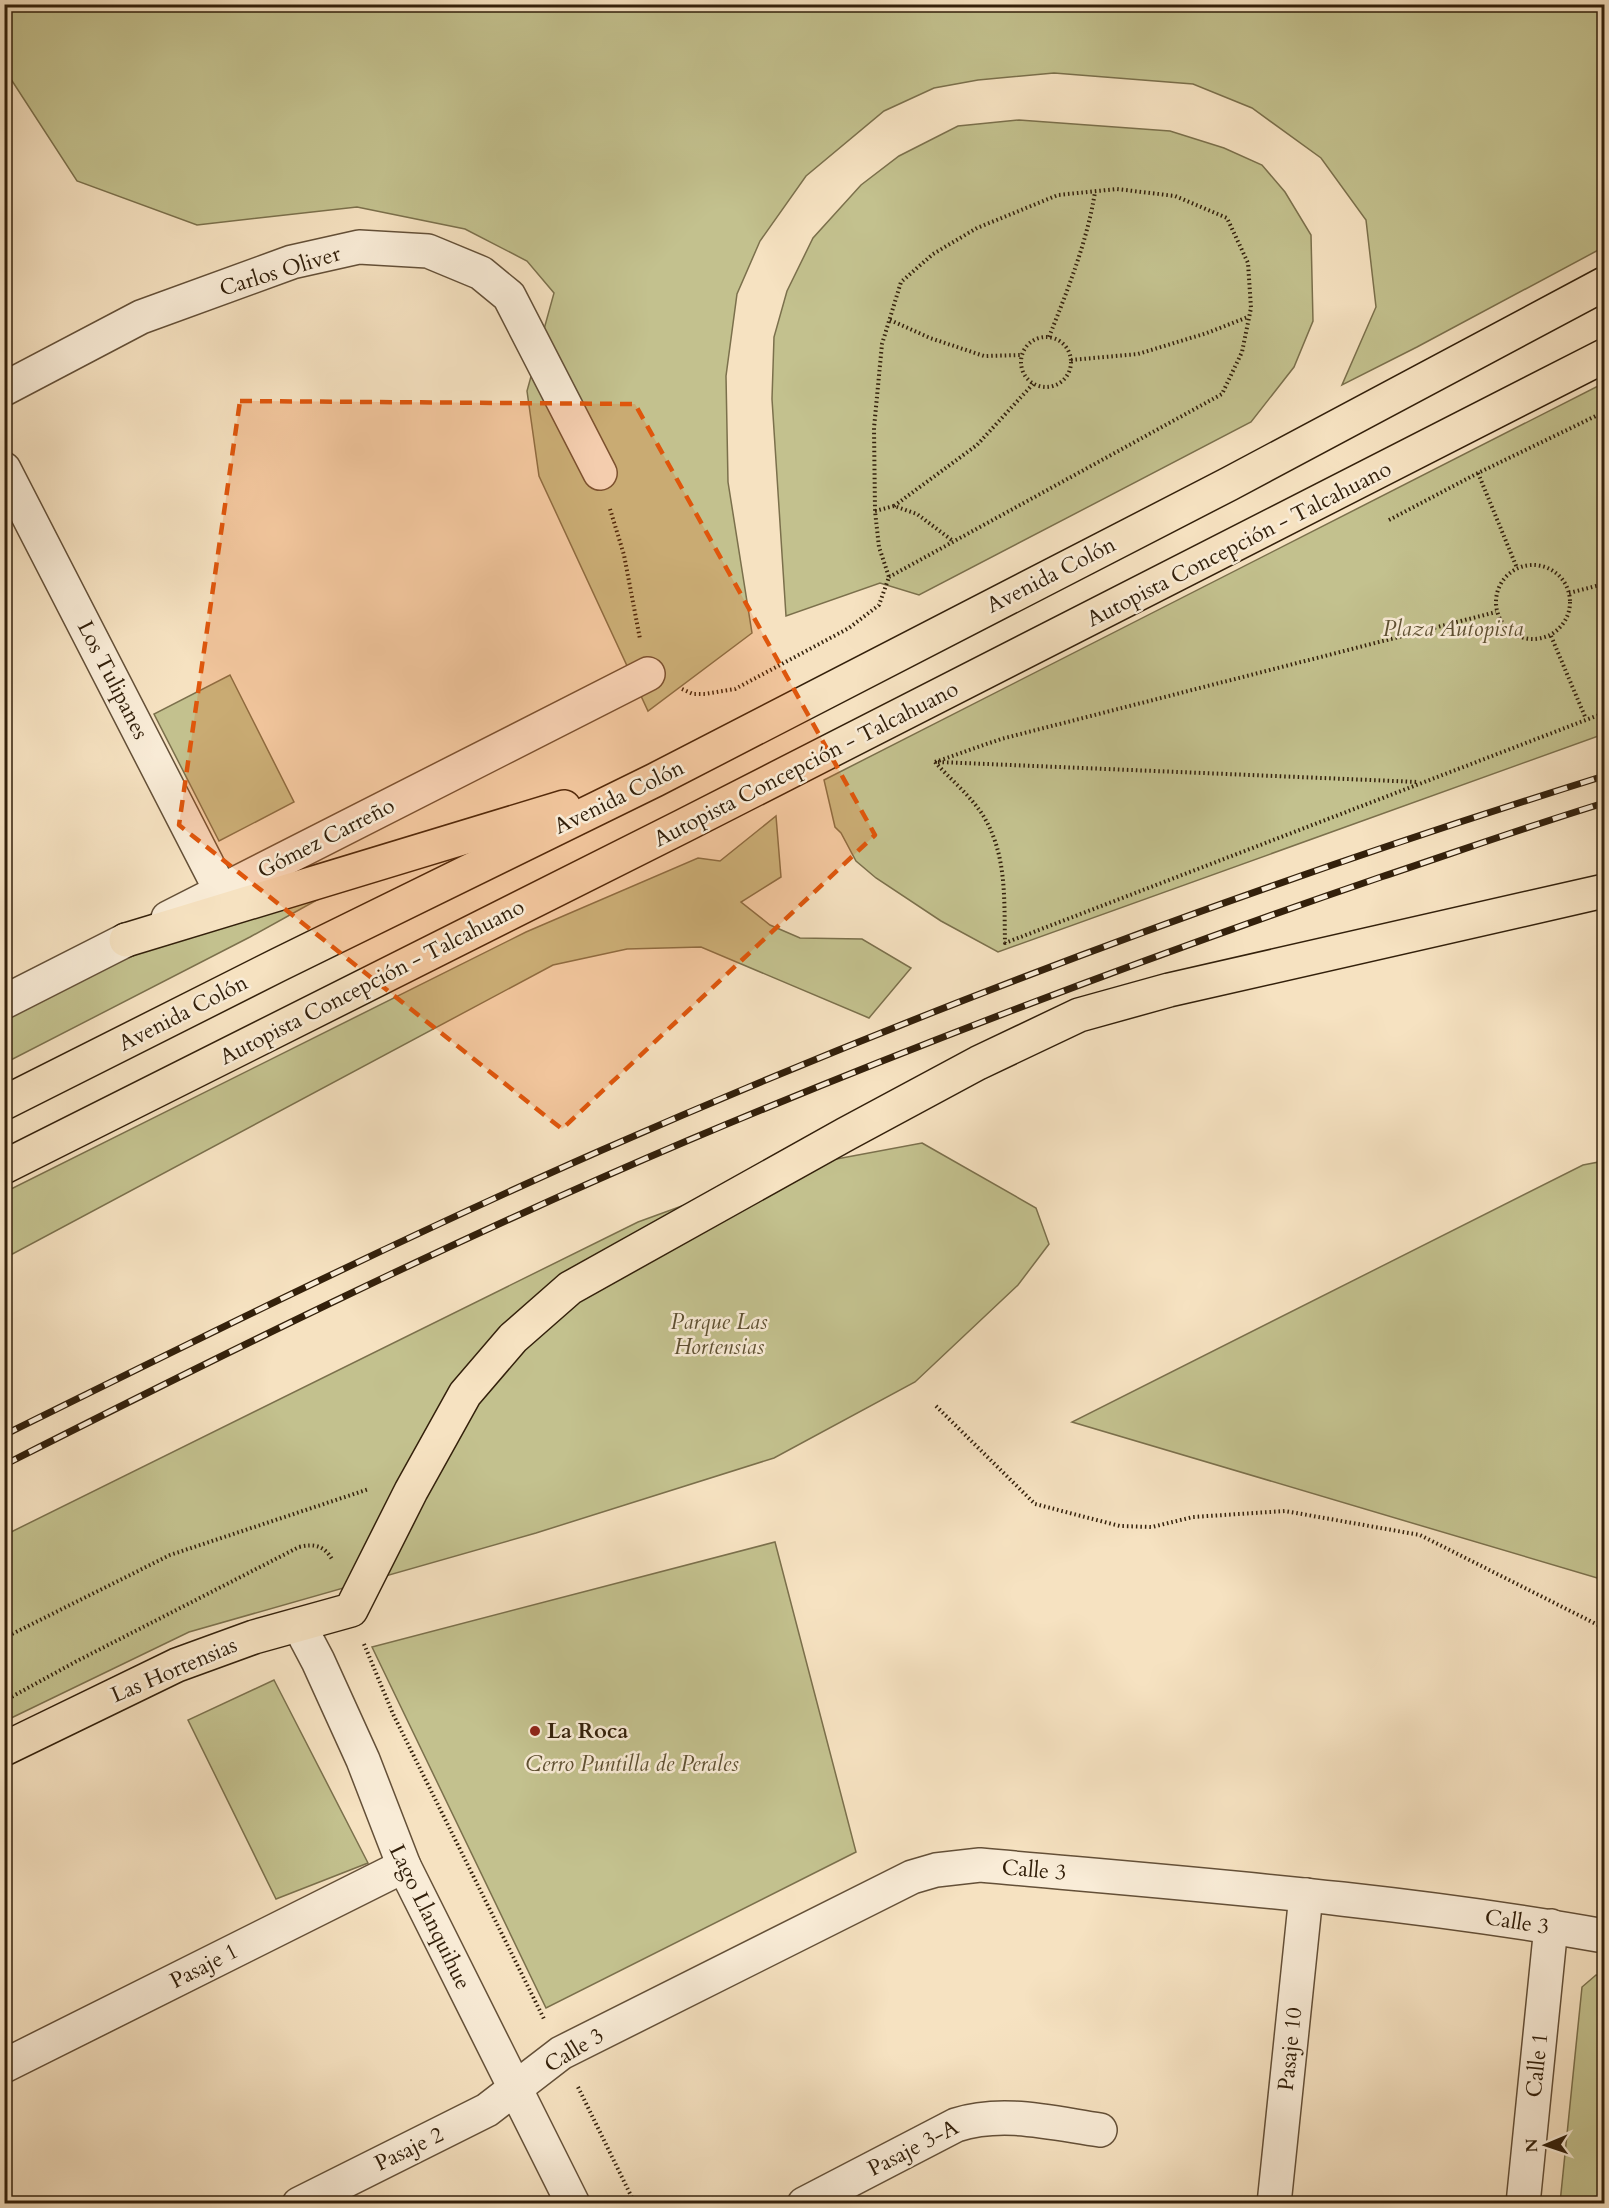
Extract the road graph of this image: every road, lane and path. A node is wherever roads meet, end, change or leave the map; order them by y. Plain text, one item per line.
1 (1095, 192) junction
2 (1605, 284) edge
3 (1249, 317) junction
4 (890, 320) junction
5 (1049, 337) junction
6 (1021, 355) junction
7 (1605, 356) edge
8 (1071, 360) junction
9 (1033, 384) junction
10 (4, 389) edge
11 (1605, 412) edge
12 (4, 470) edge
13 (600, 473) joint
14 (1478, 473) junction
15 (894, 506) junction
16 (875, 511) junction
17 (1389, 520) dead end
18 (953, 541) junction
19 (1517, 568) junction
20 (889, 577) junction
21 (1605, 584) edge
22 (1569, 593) junction
23 (1496, 612) junction
24 (1551, 636) junction
25 (648, 674) junction
26 (1605, 713) edge
27 (1586, 719) junction
28 (934, 762) junction
29 (655, 780) junction
30 (1424, 782) junction
31 (221, 891) junction
32 (1605, 891) edge
33 (126, 940) junction
34 (4, 1002) edge
35 (4, 1103) edge
36 (4, 1167) edge
37 (936, 1406) dead end
38 (411, 1491) junction
39 (351, 1610) junction
40 (299, 1625) junction
41 (1605, 1628) edge
42 (4, 1638) edge
43 (4, 1701) edge
44 (4, 1749) edge
45 (404, 1866) junction
46 (1306, 1895) junction
47 (1551, 1926) junction
48 (1605, 1936) edge
49 (561, 2053) junction
50 (4, 2066) edge
51 (515, 2088) junction
52 (1100, 2130) dead end
53 (299, 2204) edge
54 (573, 2204) edge
55 (635, 2204) edge
56 (804, 2204) edge
57 (1274, 2204) edge
58 (1523, 2204) edge

1 - 3 path
1 - 4 path
1 - 5 path
2 - 29 main road, Avenida Colón
3 - 8 path
3 - 18 path
4 - 6 path
4 - 16 path
5 - 6 path
5 - 8 path
6 - 9 path
7 - 36 main road, Autopista Concepción - Talcahuano
8 - 9 path
9 - 15 path
10 - 13 street, Carlos Oliver
11 - 14 path
12 - 31 street, Los Tulipanes
13 - 25 path
14 - 17 path
14 - 19 path
15 - 16 path
15 - 18 path
16 - 20 path
18 - 20 path
19 - 22 path
19 - 23 path
20 - 25 path
21 - 22 path
22 - 24 path
23 - 24 path
23 - 28 path
24 - 27 path
25 - 31 street, Gómez Carreño
26 - 27 path
27 - 30 path
28 - 30 path
28 - 30 path
29 - 33 main road
29 - 35 main road, Avenida Colón
31 - 33 street, Gómez Carreño
32 - 38 main road
33 - 34 street, Gómez Carreño
37 - 41 path
38 - 39 main road
38 - 42 path
39 - 40 main road, Las Hortensias
39 - 43 path
39 - 49 path
40 - 44 main road, Las Hortensias
40 - 45 street, Lago Llanquihue
45 - 50 street, Pasaje 1
45 - 51 street, Lago Llanquihue
46 - 47 street, Calle 3
46 - 49 street, Calle 3
46 - 57 street, Pasaje 10
47 - 48 street, Calle 3
47 - 58 street, Calle 1
49 - 51 street, Calle 3
49 - 55 path
51 - 53 street, Pasaje 2
51 - 54 street, Lago Llanquihue
52 - 56 street, Pasaje 3-A

